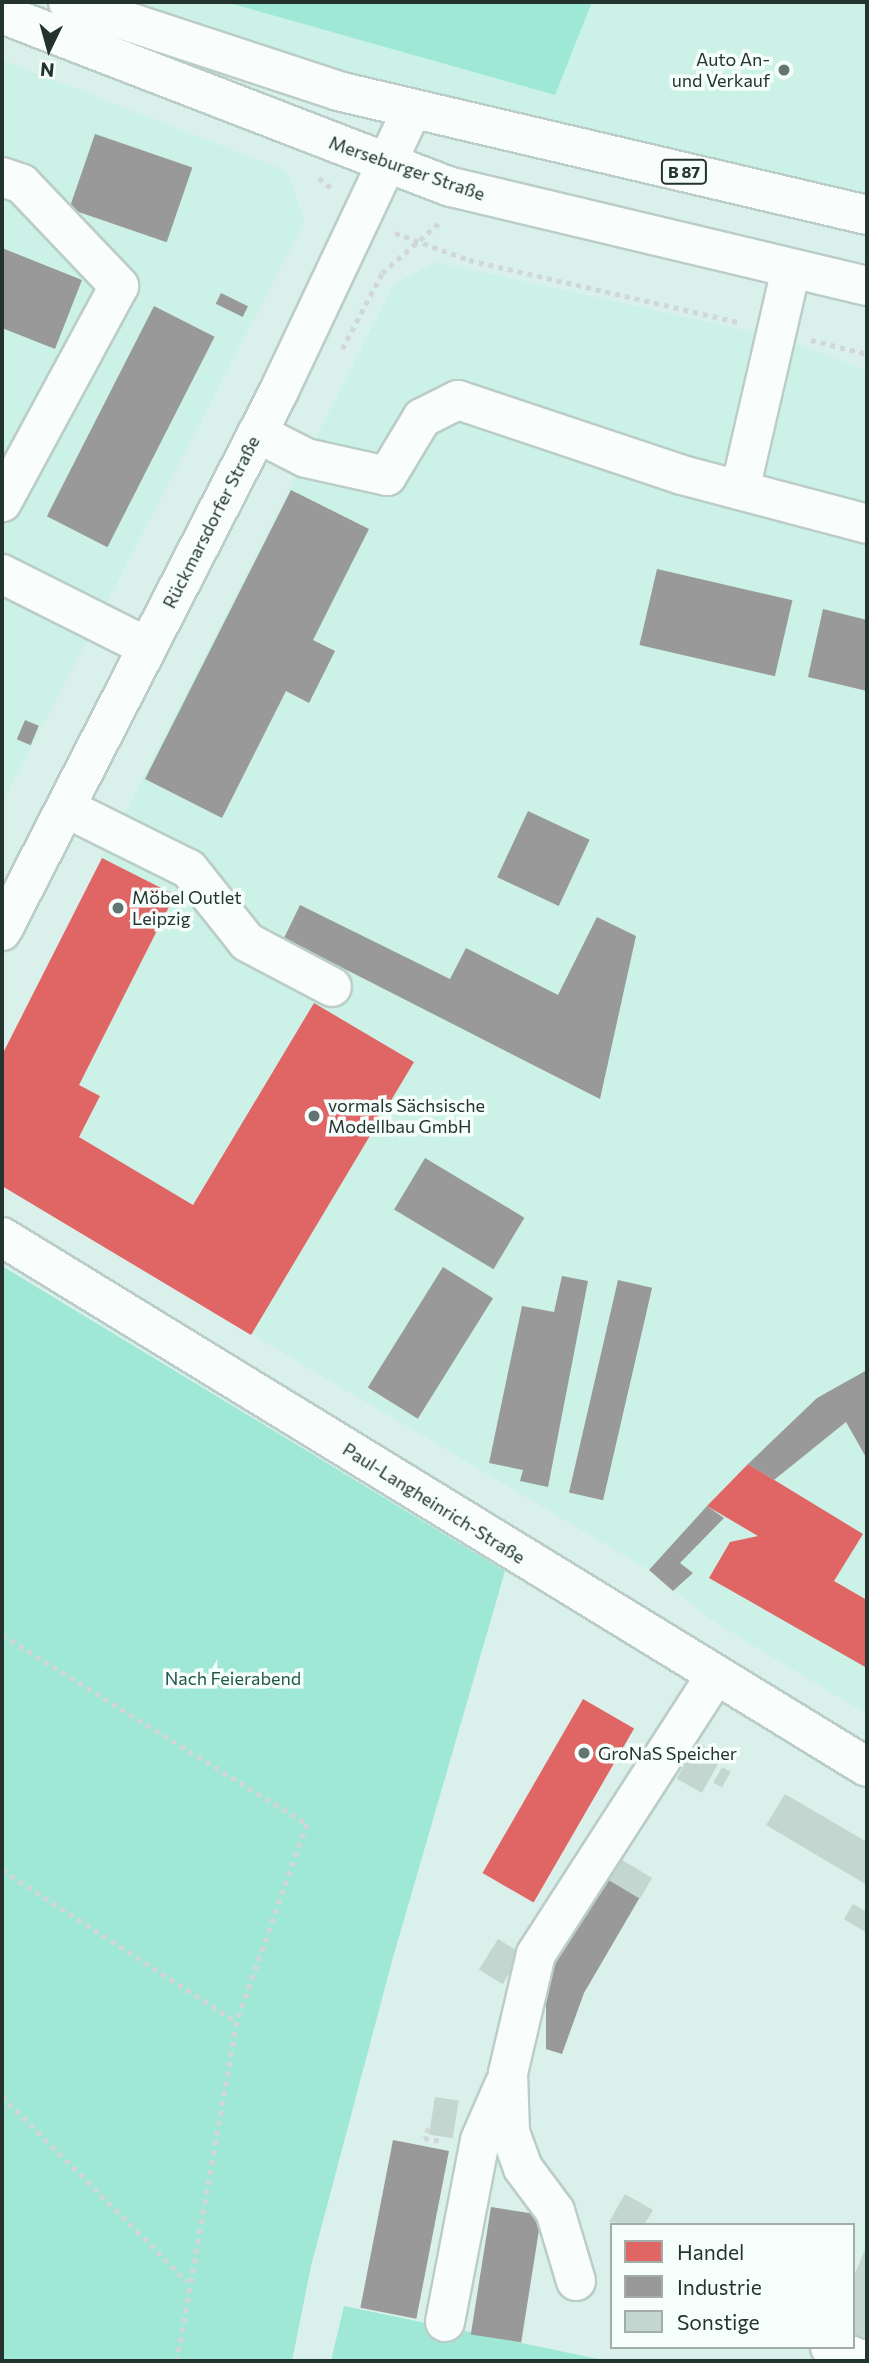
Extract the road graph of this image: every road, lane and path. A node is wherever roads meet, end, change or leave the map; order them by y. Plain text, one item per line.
1 (68, 2) edge
2 (2, 14) edge
3 (412, 108) junction
4 (388, 163) junction
5 (2, 177) edge
6 (452, 187) junction
7 (867, 215) edge
8 (791, 270) junction
9 (867, 286) edge
10 (335, 354) dead end
11 (257, 433) junction
12 (740, 490) junction
13 (2, 502) edge
14 (867, 524) edge
15 (2, 574) edge
16 (147, 647) junction
17 (66, 808) junction
18 (2, 931) edge
19 (332, 988) dead end
20 (2, 1237) edge
21 (2, 1635) edge
22 (716, 1675) junction
23 (867, 1767) edge
24 (2, 1870) edge
25 (237, 2022) junction
26 (509, 2073) junction
27 (2, 2096) edge
28 (188, 2281) junction
29 (576, 2281) dead end
30 (445, 2322) dead end
31 (835, 2349) edge
32 (177, 2361) edge
33 (864, 2361) edge

1 - 3 main road, B 87
2 - 4 main road, Merseburger Straße
3 - 4 main road, Rückmarsdorfer Straße
3 - 7 main road, B 87
4 - 6 main road, Merseburger Straße
4 - 11 main road, Rückmarsdorfer Straße
5 - 13 main road
6 - 8 main road, Merseburger Straße
6 - 10 path
8 - 9 main road, Merseburger Straße
8 - 12 main road
11 - 12 main road
11 - 16 main road, Rückmarsdorfer Straße
12 - 14 main road
15 - 16 main road
16 - 17 main road, Rückmarsdorfer Straße
17 - 18 main road, Rückmarsdorfer Straße
17 - 19 main road
20 - 22 main road, Paul-Langheinrich-Straße
21 - 25 path
22 - 23 main road, Paul-Langheinrich-Straße
22 - 26 main road
24 - 25 path
25 - 28 path
26 - 29 main road
26 - 30 main road
27 - 28 path
28 - 32 path
31 - 33 main road

